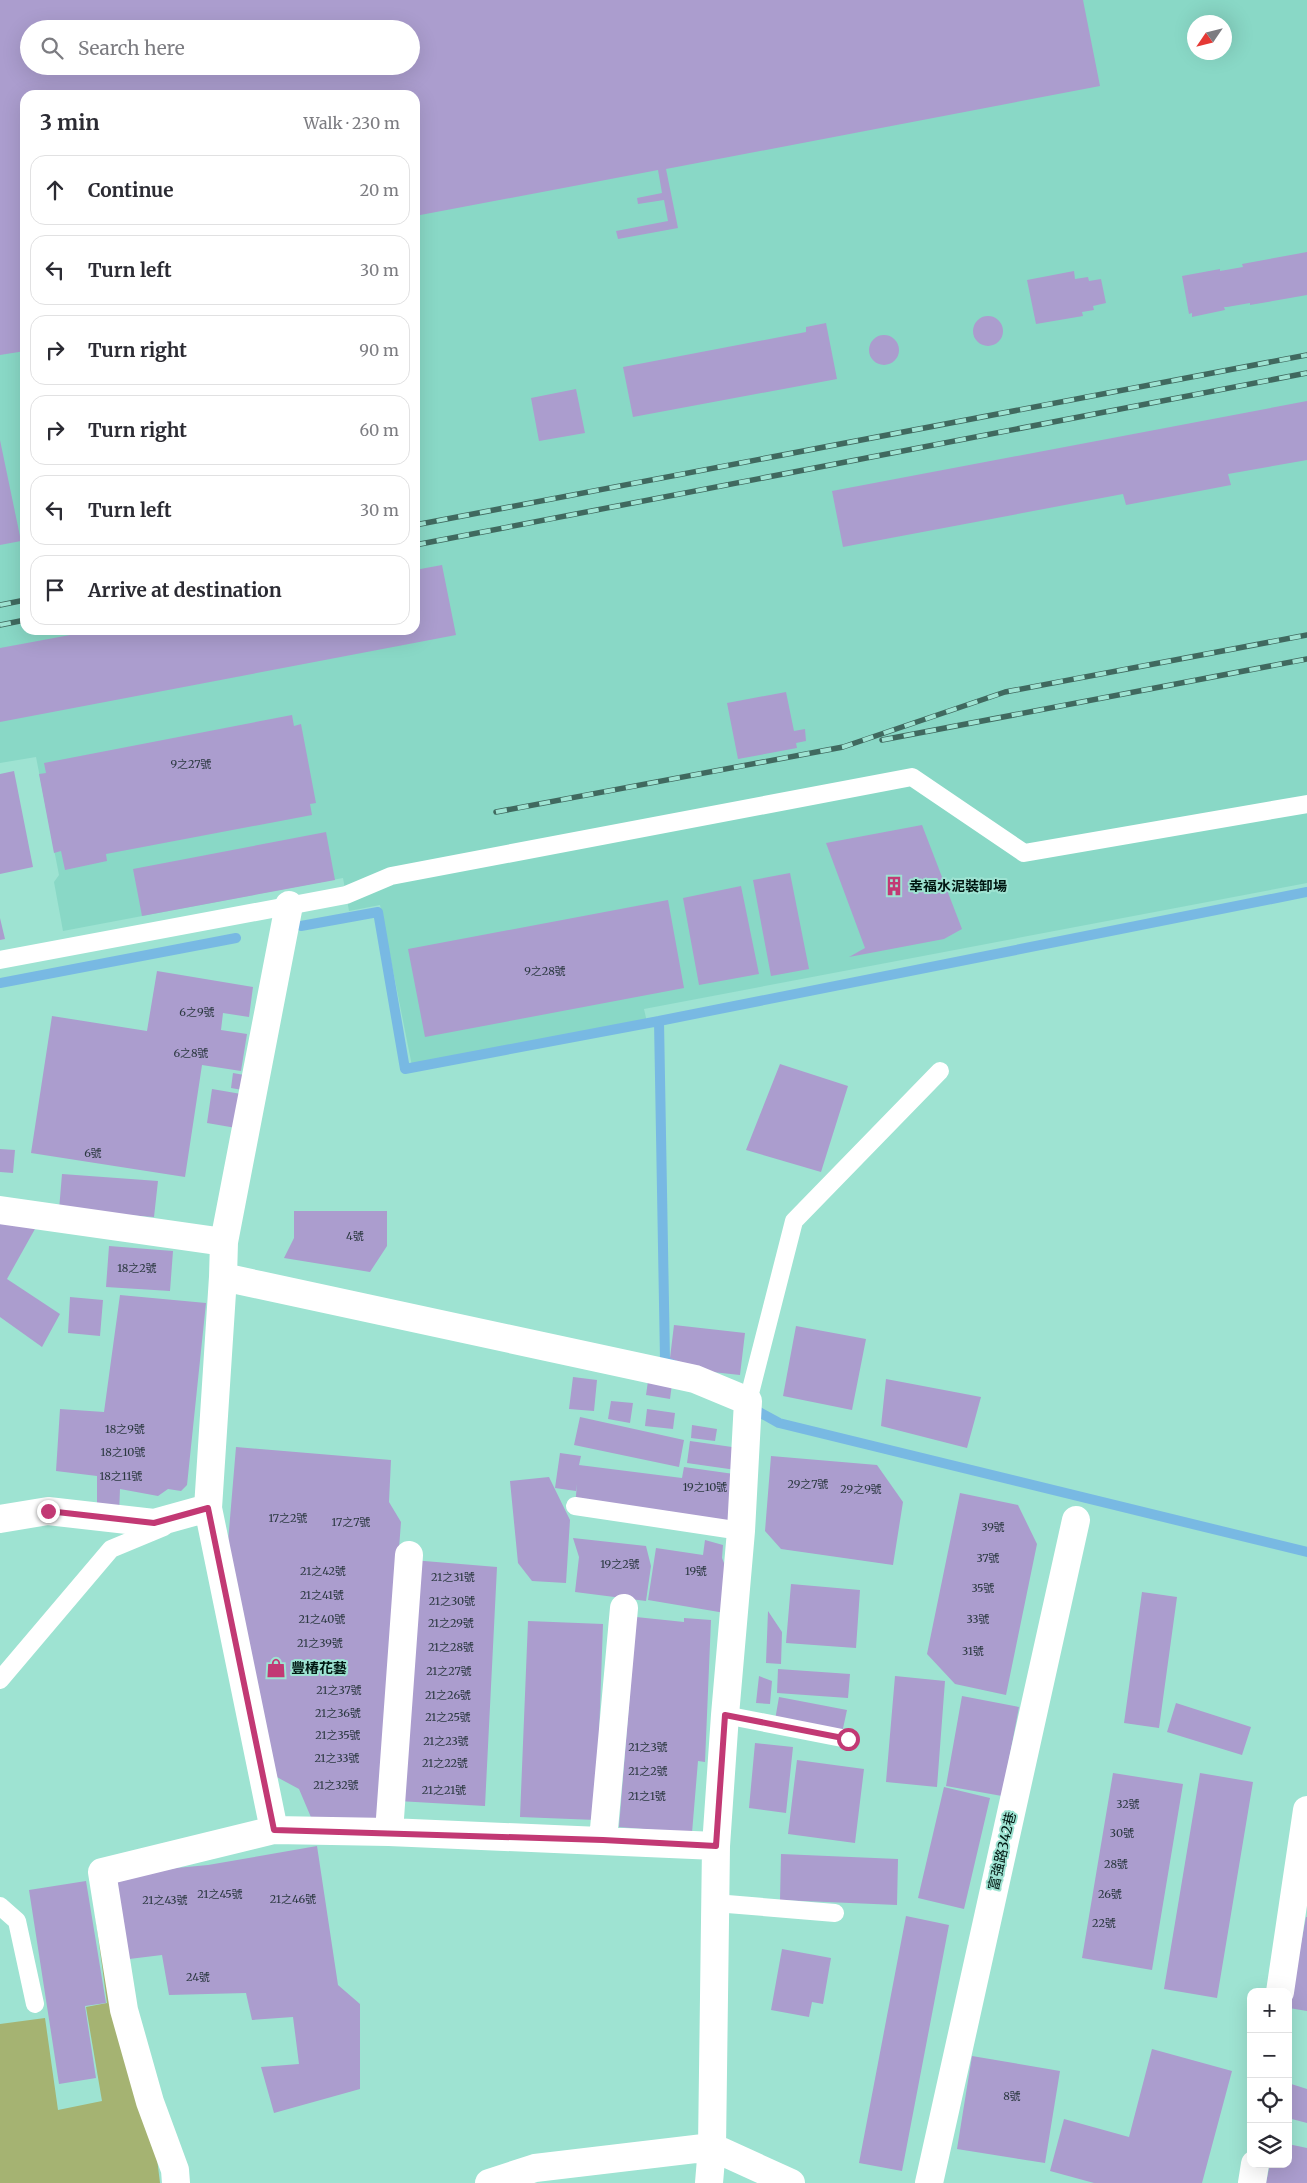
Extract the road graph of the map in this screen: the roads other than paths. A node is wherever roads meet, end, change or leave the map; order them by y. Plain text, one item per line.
1 (1307, 804) edge
2 (289, 905) junction
3 (0, 960) edge
4 (940, 1071) dead end
5 (0, 1210) edge
6 (224, 1242) junction
7 (223, 1277) junction
8 (748, 1401) junction
9 (575, 1506) dead end
10 (208, 1508) junction
11 (0, 1519) edge
12 (1076, 1520) dead end
13 (741, 1531) junction
14 (409, 1555) dead end
15 (624, 1608) dead end
16 (0, 1680) edge
17 (725, 1715) junction
18 (848, 1739) dead end
19 (1307, 1810) edge
20 (274, 1830) junction
21 (389, 1832) junction
22 (603, 1840) junction
23 (716, 1846) junction
24 (715, 1903) junction
25 (0, 1906) edge
26 (835, 1913) dead end
27 (1281, 1988) edge
28 (35, 2004) dead end
29 (712, 2147) junction
30 (1254, 2168) edge
31 (176, 2183) edge
32 (489, 2183) edge
33 (709, 2183) edge
34 (791, 2183) edge
35 (929, 2183) edge
36 (1252, 2183) edge

1 - 2 lane
2 - 3 lane
2 - 6 street
4 - 8 lane
5 - 6 street
6 - 7 street
7 - 8 street
7 - 10 street
8 - 13 street
9 - 13 lane
10 - 11 street
10 - 16 lane
10 - 20 street
12 - 35 street, 富強路342巷
13 - 17 street
14 - 21 street
15 - 22 street
17 - 18 lane
17 - 23 street
19 - 27 street
20 - 21 street
20 - 31 street
21 - 22 street
22 - 23 street
23 - 24 street
24 - 26 lane
24 - 29 street
25 - 28 lane
29 - 32 street
29 - 33 street
29 - 34 street
30 - 36 street

